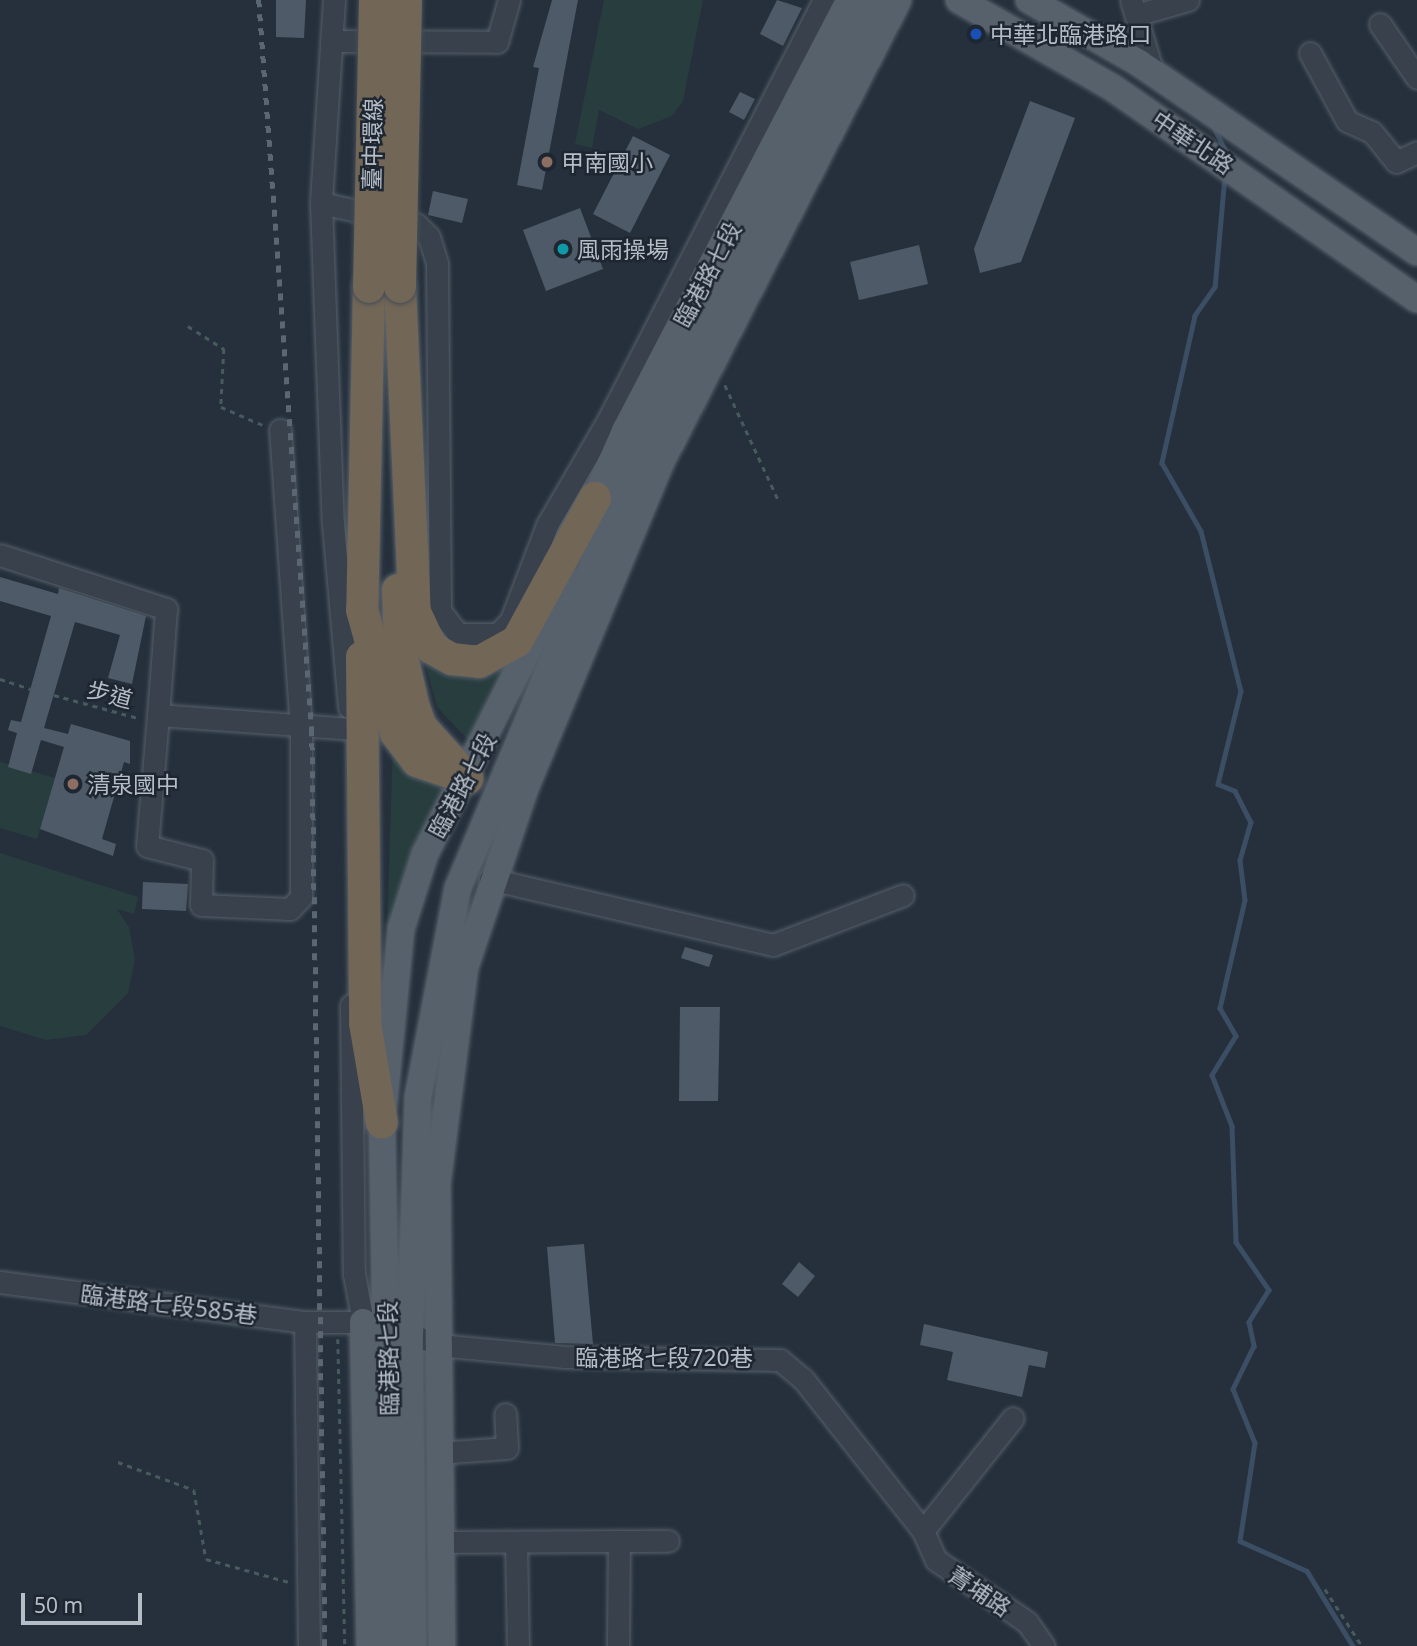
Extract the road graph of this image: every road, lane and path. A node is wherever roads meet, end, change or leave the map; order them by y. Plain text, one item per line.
1 (334, 0) edge
2 (375, 0) edge
3 (406, 0) edge
4 (509, 0) edge
5 (824, 0) edge
6 (849, 0) edge
7 (875, 0) edge
8 (898, 0) edge
9 (959, 0) edge
10 (1029, 0) edge
11 (1188, 0) edge
12 (1134, 8) edge
13 (1380, 24) dead end
14 (331, 41) junction
15 (1310, 53) dead end
16 (1153, 73) junction
17 (1417, 78) edge
18 (1417, 152) edge
19 (321, 203) junction
20 (1417, 253) edge
21 (1417, 299) edge
22 (188, 326) dead end
23 (709, 368) junction
24 (280, 430) joint
25 (650, 458) junction
26 (405, 473) junction
27 (595, 498) junction
28 (778, 499) dead end
29 (0, 555) edge
30 (362, 610) junction
31 (0, 679) edge
32 (30, 689) dead end
33 (54, 695) dead end
34 (158, 715) junction
35 (301, 729) junction
36 (351, 729) junction
37 (467, 778) junction
38 (494, 794) junction
39 (490, 879) junction
40 (903, 895) dead end
41 (382, 1123) junction
42 (0, 1282) edge
43 (305, 1322) junction
44 (375, 1326) junction
45 (435, 1344) junction
46 (505, 1414) dead end
47 (1013, 1418) dead end
48 (437, 1453) junction
49 (118, 1462) dead end
50 (923, 1531) junction
51 (619, 1541) junction
52 (668, 1541) dead end
53 (441, 1542) junction
54 (516, 1543) junction
55 (309, 1588) junction
56 (1325, 1589) dead end
57 (309, 1646) edge
58 (345, 1646) edge
59 (370, 1646) edge
60 (391, 1646) edge
61 (413, 1646) edge
62 (442, 1646) edge
63 (518, 1646) edge
64 (618, 1646) edge
65 (1044, 1646) edge
66 (1362, 1646) edge

1 - 14 street
2 - 30 highway, 臺中環線, bridge
3 - 26 highway, 臺中環線, bridge
4 - 14 street
5 - 19 street
6 - 27 main road, 臨港路七段
7 - 25 main road, 臨港路七段
8 - 23 main road, 臨港路七段
9 - 21 main road, 中華北路
10 - 16 main road, 中華北路
11 - 12 street
12 - 16 street
13 - 17 street
14 - 19 street
15 - 18 street
16 - 20 main road, 中華北路
19 - 36 street
22 - 24 path
23 - 25 main road, 臨港路七段
23 - 28 path
24 - 35 street
25 - 38 main road, 臨港路七段
25 - 39 main road, 臨港路七段
26 - 27 highway
26 - 37 highway
27 - 37 main road, 臨港路七段
29 - 34 street
30 - 37 highway
30 - 41 highway, 臺中環線
31 - 32 path
33 - 34 path, 步道
34 - 35 street
34 - 35 street
35 - 36 street
36 - 44 street
37 - 38 main road
37 - 41 main road, 臨港路七段
38 - 44 main road, 臨港路七段
39 - 40 street
39 - 45 main road, 臨港路七段
41 - 44 main road, 臨港路七段
42 - 43 street, 臨港路七段585巷
43 - 44 street, 臨港路七段585巷
43 - 55 street
44 - 45 street, 臨港路七段720巷
44 - 58 path
44 - 59 main road, 臨港路七段
44 - 60 main road, 臨港路七段
44 - 61 main road, 臨港路七段
45 - 48 main road, 臨港路七段
45 - 50 street, 臨港路七段720巷
46 - 48 street
47 - 50 street
48 - 53 main road, 臨港路七段
49 - 55 path
50 - 65 street, 菁埔路
51 - 52 street
51 - 54 street
51 - 64 street
53 - 54 street
53 - 62 main road, 臨港路七段
54 - 63 street
55 - 57 street
56 - 66 path

